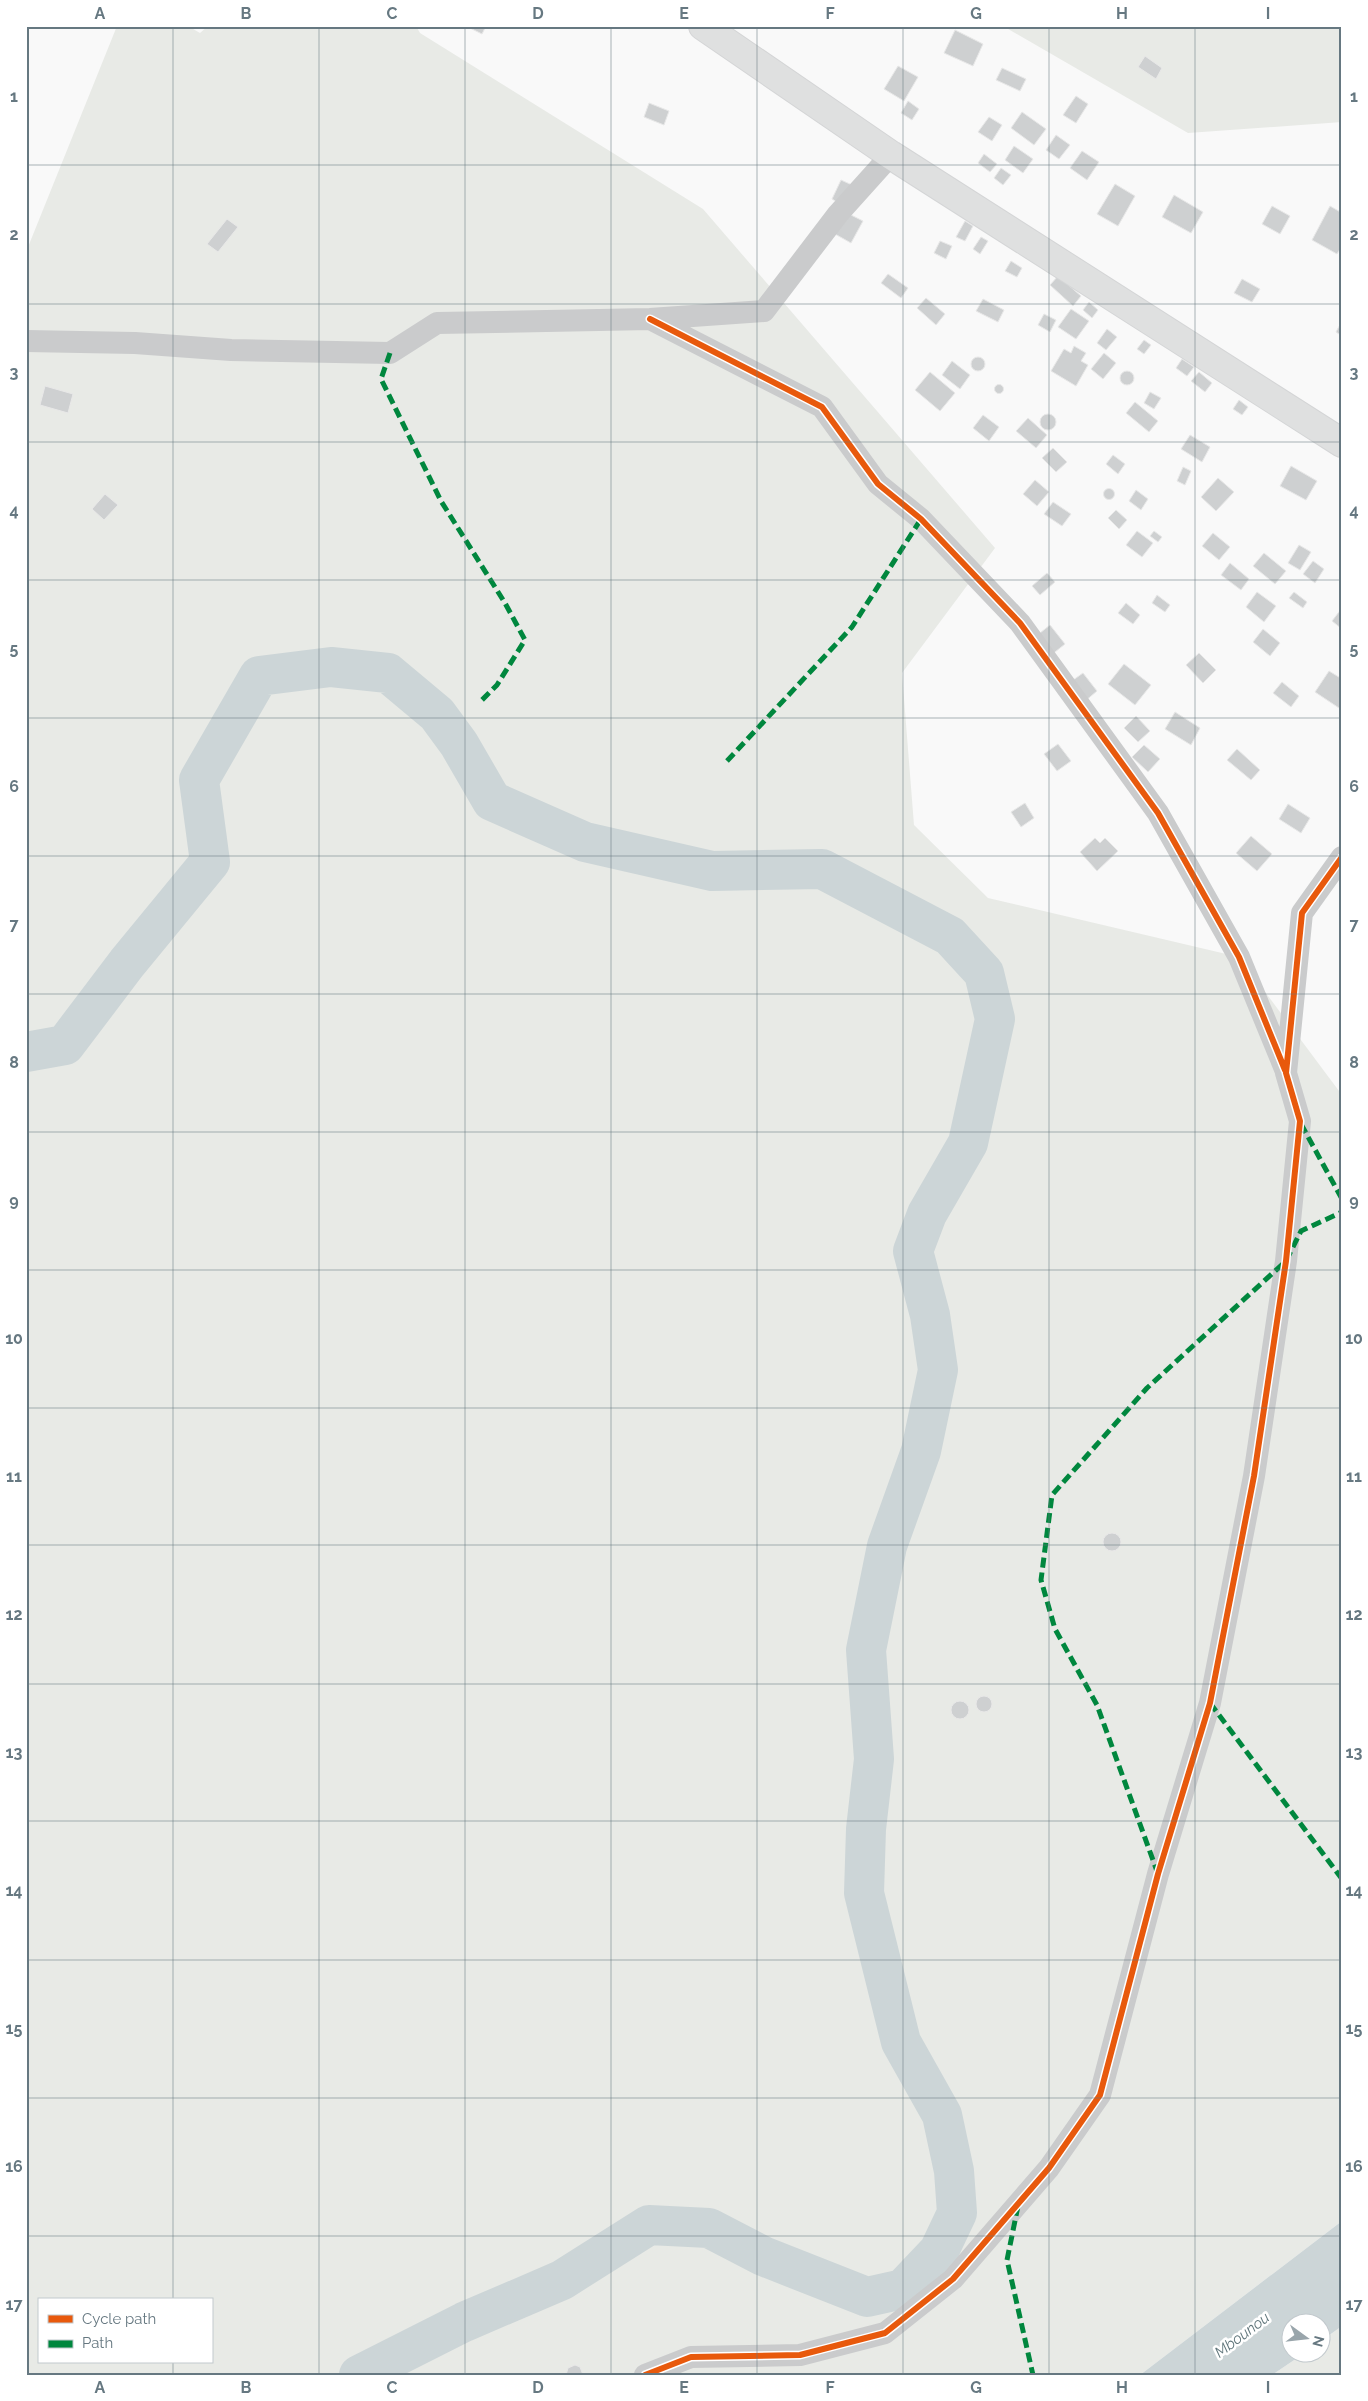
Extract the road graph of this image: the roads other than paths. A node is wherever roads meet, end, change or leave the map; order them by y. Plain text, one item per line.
1 (703, 26) edge
2 (891, 155) junction
3 (650, 319) junction
4 (26, 341) edge
5 (1342, 443) edge
6 (1342, 857) edge
7 (1286, 1073) junction
8 (645, 2375) edge

1 - 2 main road
2 - 3 street
2 - 5 main road
3 - 4 street
3 - 7 street
6 - 7 street
7 - 8 street

